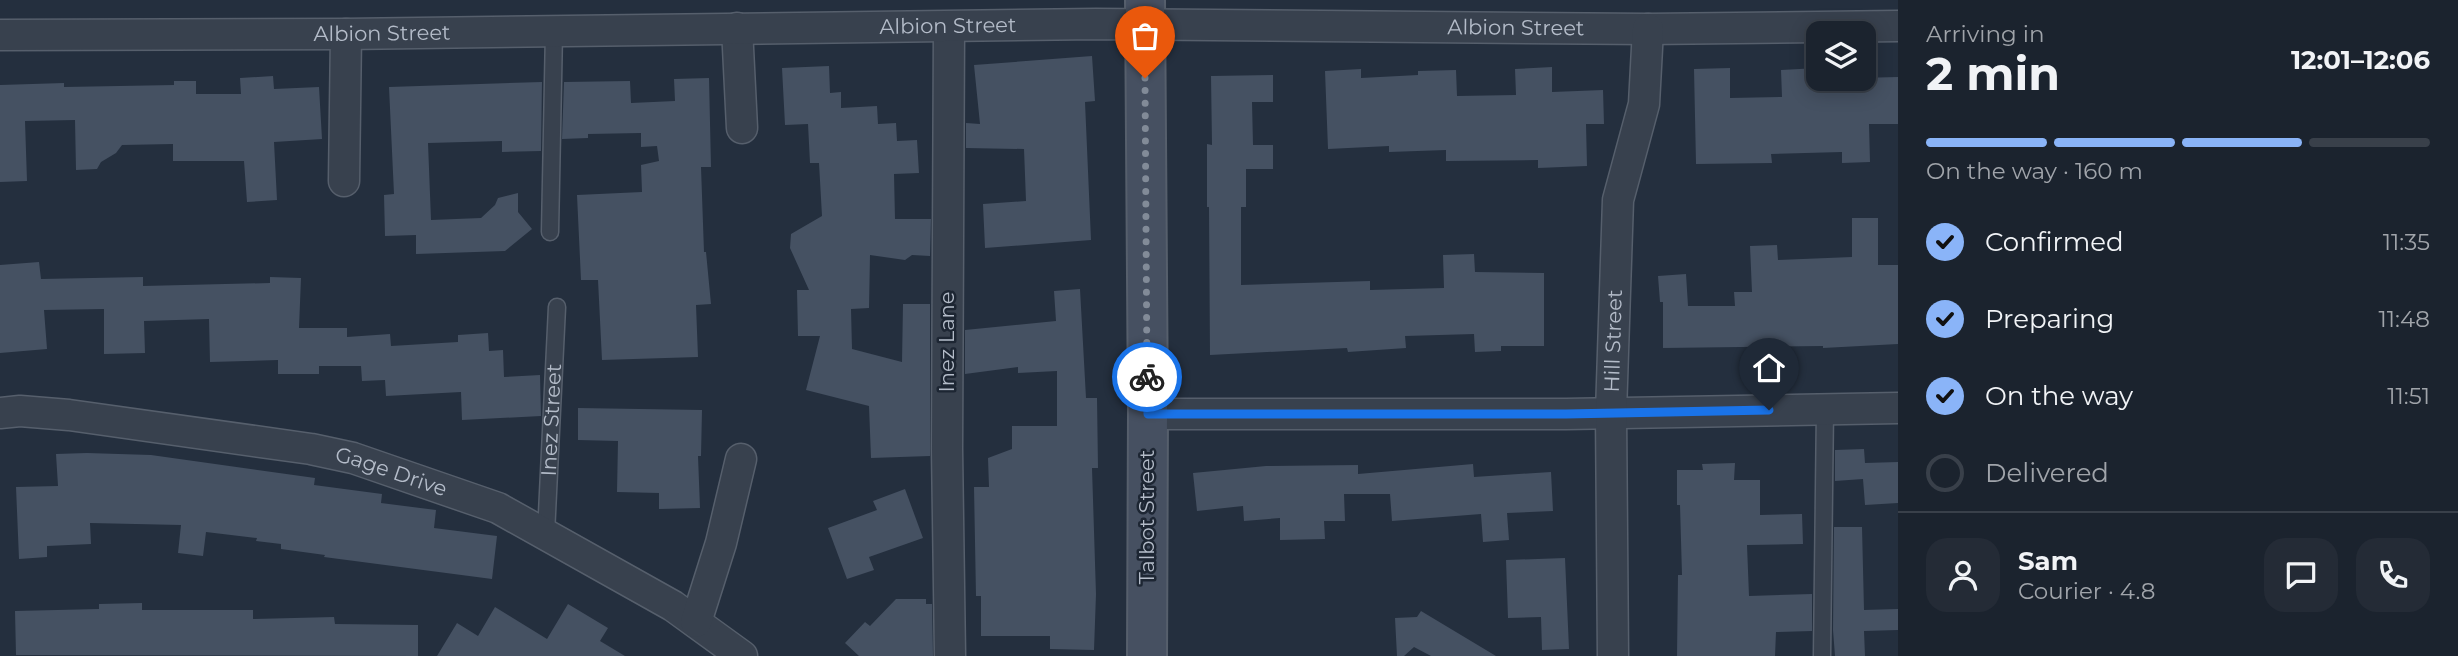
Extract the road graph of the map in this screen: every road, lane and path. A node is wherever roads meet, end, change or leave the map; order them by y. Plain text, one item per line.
1 (1145, 13) edge
2 (1898, 26) edge
3 (949, 28) junction
4 (737, 29) junction
5 (1648, 29) junction
6 (554, 31) junction
7 (346, 34) junction
8 (0, 35) edge
9 (742, 128) dead end
10 (344, 181) dead end
11 (550, 232) dead end
12 (557, 307) dead end
13 (1825, 408) junction
14 (1898, 408) edge
15 (0, 413) edge
16 (1611, 413) junction
17 (1148, 414) junction
18 (741, 459) dead end
19 (546, 534) junction
20 (696, 622) junction
21 (742, 656) edge
22 (950, 656) edge
23 (1147, 656) edge
24 (1613, 656) edge
25 (1822, 656) edge

1 - 3 street, Albion Street
1 - 5 street, Albion Street
1 - 17 main road, Talbot Street
2 - 5 street, Albion Street
3 - 4 street, Albion Street
3 - 22 street, Inez Lane
4 - 6 street, Albion Street
4 - 9 street
5 - 16 street, Hill Street
6 - 7 street, Albion Street
6 - 11 lane
7 - 8 street, Albion Street
7 - 10 street
12 - 19 lane, Inez Street
13 - 14 street
13 - 16 street
13 - 25 lane
15 - 19 street, Gage Drive
16 - 17 street
16 - 24 street, Hill Street
17 - 23 main road, Talbot Street
18 - 20 street
19 - 20 street, Gage Drive
20 - 21 street, Gage Drive

